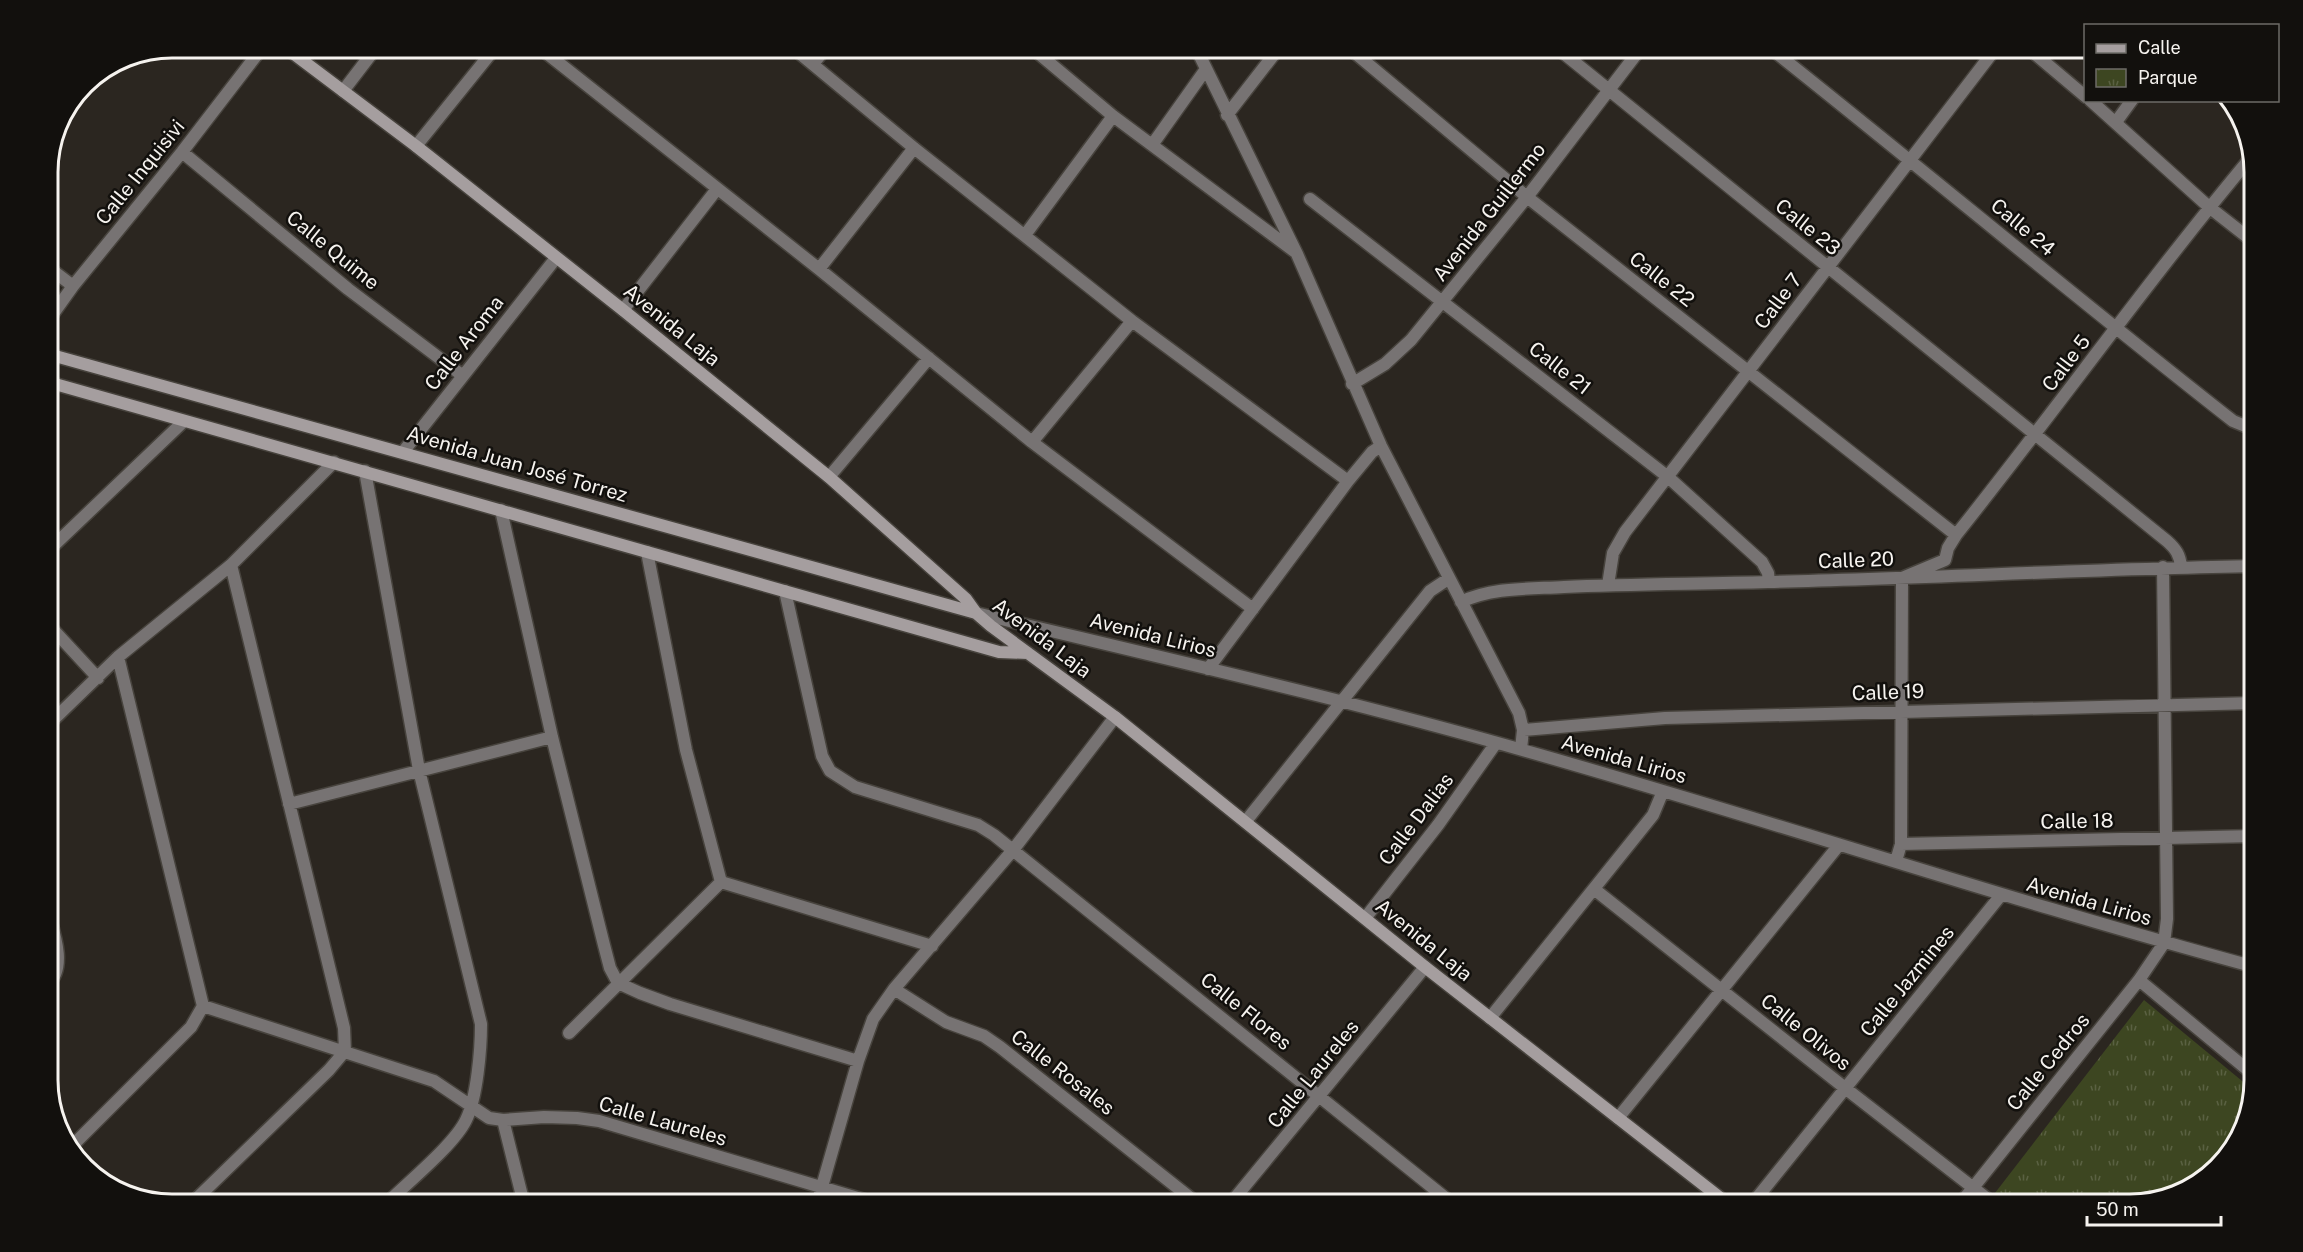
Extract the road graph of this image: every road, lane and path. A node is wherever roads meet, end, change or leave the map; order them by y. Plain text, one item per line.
1 (1201, 58) edge
2 (1271, 58) edge
3 (1361, 58) edge
4 (1569, 58) edge
5 (1633, 58) edge
6 (1783, 58) edge
7 (1988, 58) edge
8 (2040, 58) edge
9 (254, 59) edge
10 (300, 59) edge
11 (368, 59) edge
12 (486, 59) edge
13 (554, 59) edge
14 (806, 59) edge
15 (817, 59) edge
16 (1045, 59) edge
17 (813, 64) junction
18 (1206, 69) junction
19 (1608, 90) junction
20 (343, 91) junction
21 (2084, 96) edge
22 (2092, 102) edge
23 (2131, 102) edge
24 (1227, 115) junction
25 (1113, 116) junction
26 (2116, 123) junction
27 (1152, 145) junction
28 (416, 146) junction
29 (914, 148) junction
30 (182, 152) junction
31 (1909, 158) junction
32 (2244, 165) edge
33 (717, 189) junction
34 (1527, 197) junction
35 (1310, 199) dead end
36 (2209, 207) junction
37 (2244, 234) edge
38 (1025, 236) junction
39 (1297, 254) junction
40 (556, 258) junction
41 (1827, 268) junction
42 (819, 269) junction
43 (59, 275) edge
44 (73, 286) junction
45 (1444, 302) junction
46 (59, 306) edge
47 (623, 310) junction
48 (1132, 321) junction
49 (2116, 329) junction
50 (59, 357) edge
51 (929, 358) junction
52 (1749, 373) junction
53 (464, 376) junction
54 (1352, 384) junction
55 (59, 385) edge
56 (183, 422) junction
57 (2244, 426) edge
58 (2035, 435) junction
59 (1032, 442) junction
60 (1381, 446) junction
61 (403, 452) junction
62 (334, 462) junction
63 (365, 471) junction
64 (829, 477) junction
65 (1668, 477) junction
66 (1348, 481) junction
67 (501, 510) junction
68 (1956, 535) junction
69 (59, 540) edge
70 (647, 552) junction
71 (231, 565) junction
72 (2244, 566) edge
73 (2163, 567) junction
74 (2181, 567) junction
75 (1902, 578) junction
76 (1448, 579) junction
77 (1769, 582) junction
78 (1608, 585) junction
79 (785, 591) junction
80 (1461, 602) junction
81 (1253, 609) junction
82 (976, 612) junction
83 (59, 636) edge
84 (1028, 653) junction
85 (118, 657) junction
86 (1209, 669) junction
87 (98, 678) junction
88 (1340, 702) junction
89 (2244, 703) edge
90 (2165, 706) junction
91 (1900, 711) junction
92 (59, 715) edge
93 (1115, 717) junction
94 (1523, 730) junction
95 (552, 737) junction
96 (1496, 743) junction
97 (1521, 749) junction
98 (419, 770) junction
99 (1663, 790) junction
100 (290, 804) junction
101 (1246, 821) junction
102 (2244, 836) edge
103 (2167, 839) junction
104 (1901, 844) junction
105 (1839, 845) junction
106 (1013, 850) junction
107 (1896, 861) junction
108 (721, 882) junction
109 (1594, 889) junction
110 (2001, 895) junction
111 (1366, 917) junction
112 (2164, 943) junction
113 (932, 946) junction
114 (2244, 965) edge
115 (1425, 967) junction
116 (2139, 980) junction
117 (618, 982) junction
118 (894, 988) junction
119 (1722, 989) junction
120 (203, 1006) junction
121 (1490, 1018) junction
122 (569, 1033) dead end
123 (345, 1051) junction
124 (858, 1061) junction
125 (2244, 1067) edge
126 (1845, 1088) junction
127 (1321, 1096) junction
128 (471, 1106) junction
129 (1617, 1118) junction
130 (503, 1120) junction
131 (77, 1141) edge
132 (1973, 1186) junction
133 (822, 1187) junction
134 (201, 1194) edge
135 (396, 1194) edge
136 (522, 1194) edge
137 (820, 1194) edge
138 (845, 1194) edge
139 (1185, 1194) edge
140 (1238, 1194) edge
141 (1442, 1194) edge
142 (1715, 1194) edge
143 (1760, 1194) edge
144 (1967, 1194) edge
145 (1982, 1194) edge

1 - 18 street
2 - 24 street
3 - 34 street, Calle 22
4 - 19 street, Calle 23
5 - 19 street, Avenida Guillermo
6 - 31 street, Calle 24
7 - 31 street, Calle 7
8 - 21 street
9 - 30 street, Calle Inquisivi
10 - 20 street, Avenida Laja
11 - 20 street
12 - 28 street
13 - 33 street
14 - 17 street
15 - 17 street
16 - 25 street
17 - 29 street
18 - 24 street
18 - 27 street
19 - 34 street, Avenida Guillermo
19 - 41 street, Calle 23
20 - 28 street, Avenida Laja
22 - 26 street
23 - 26 street
24 - 39 street
25 - 27 street
25 - 38 street
26 - 36 street
27 - 39 street
28 - 40 street, Avenida Laja
29 - 38 street
29 - 42 street
30 - 44 street, Calle Inquisivi
30 - 53 street, Calle Quime
31 - 41 street, Calle 7
31 - 49 street, Calle 24
32 - 36 street, Calle 5
33 - 42 street
33 - 47 street
34 - 45 street, Avenida Guillermo
34 - 52 street, Calle 22
35 - 45 street, Calle 21
36 - 37 street
36 - 49 street, Calle 5
38 - 48 street
39 - 54 street
40 - 47 street, Avenida Laja
40 - 53 street, Calle Aroma
41 - 52 street, Calle 7
41 - 58 street, Calle 23
42 - 51 street
43 - 44 street
44 - 46 street, Calle Inquisivi
45 - 54 street, Avenida Guillermo
45 - 65 street, Calle 21
47 - 64 street, Avenida Laja
48 - 59 street
48 - 66 street
49 - 57 street, Calle 24
49 - 58 street, Calle 5
50 - 61 street, Avenida Juan José Torrez
51 - 59 street
51 - 64 street
52 - 65 street, Calle 7
52 - 68 street, Calle 22
53 - 61 street, Calle Aroma
54 - 60 street
55 - 56 street
56 - 62 street
56 - 69 street
58 - 68 street, Calle 5
58 - 74 street, Calle 23
59 - 81 street
60 - 66 street
60 - 76 street
61 - 82 street, Avenida Juan José Torrez
62 - 63 street
62 - 71 street
63 - 67 street
63 - 98 street
64 - 82 street, Avenida Laja
65 - 77 street, Calle 21
65 - 78 street, Calle 7
66 - 81 street
67 - 70 street
67 - 95 street
68 - 75 street, Calle 5
70 - 79 street
70 - 108 street
71 - 85 street
71 - 100 street
72 - 74 street, Calle 20
73 - 74 street, Calle 20
73 - 75 street, Calle 20
73 - 90 street
75 - 77 street, Calle 20
75 - 91 street
76 - 80 street
76 - 88 street
77 - 78 street, Calle 20
78 - 80 street, Calle 20
79 - 84 street
79 - 106 street, Calle Flores
80 - 94 street
81 - 86 street
82 - 84 street, Avenida Laja
82 - 86 street, Avenida Lirios
83 - 87 street
84 - 93 street, Avenida Laja
85 - 87 street
85 - 120 street
86 - 88 street, Avenida Lirios
87 - 92 street
88 - 96 street, Avenida Lirios
88 - 101 street
89 - 90 street, Calle 19
90 - 91 street, Calle 19
90 - 103 street
91 - 94 street, Calle 19
91 - 104 street
93 - 101 street, Avenida Laja
93 - 106 street
94 - 97 street
95 - 98 street
95 - 117 street
96 - 97 street, Avenida Lirios
96 - 111 street, Calle Dalias
97 - 99 street, Avenida Lirios
98 - 100 street
98 - 128 street
99 - 105 street, Avenida Lirios
99 - 109 street
100 - 123 street
101 - 111 street, Avenida Laja
102 - 103 street, Calle 18
103 - 104 street, Calle 18
103 - 112 street
104 - 107 street
105 - 107 street, Avenida Lirios
105 - 119 street
106 - 113 street
106 - 127 street, Calle Flores
107 - 110 street, Avenida Lirios
108 - 113 street
108 - 117 street
109 - 119 street, Calle Olivos
109 - 121 street
110 - 112 street, Avenida Lirios
110 - 126 street, Calle Jazmines
111 - 115 street, Avenida Laja
112 - 114 street, Avenida Lirios
112 - 116 street, Calle Cedros
113 - 118 street
115 - 121 street, Avenida Laja
115 - 127 street, Calle Laureles
116 - 125 street
116 - 132 street, Calle Cedros
117 - 122 street
117 - 124 street
118 - 124 street
118 - 139 street, Calle Rosales
119 - 126 street, Calle Olivos
119 - 129 street
120 - 123 street, Calle Laureles
120 - 131 street
121 - 129 street, Avenida Laja
123 - 128 street, Calle Laureles
123 - 134 street
124 - 133 street
126 - 132 street, Calle Olivos
126 - 143 street, Calle Jazmines
127 - 140 street, Calle Laureles
127 - 141 street, Calle Flores
128 - 130 street, Calle Laureles
128 - 135 street
129 - 142 street, Avenida Laja
130 - 133 street, Calle Laureles
130 - 136 street
132 - 144 street, Calle Cedros
132 - 145 street, Calle Olivos
133 - 137 street
133 - 138 street, Calle Laureles

